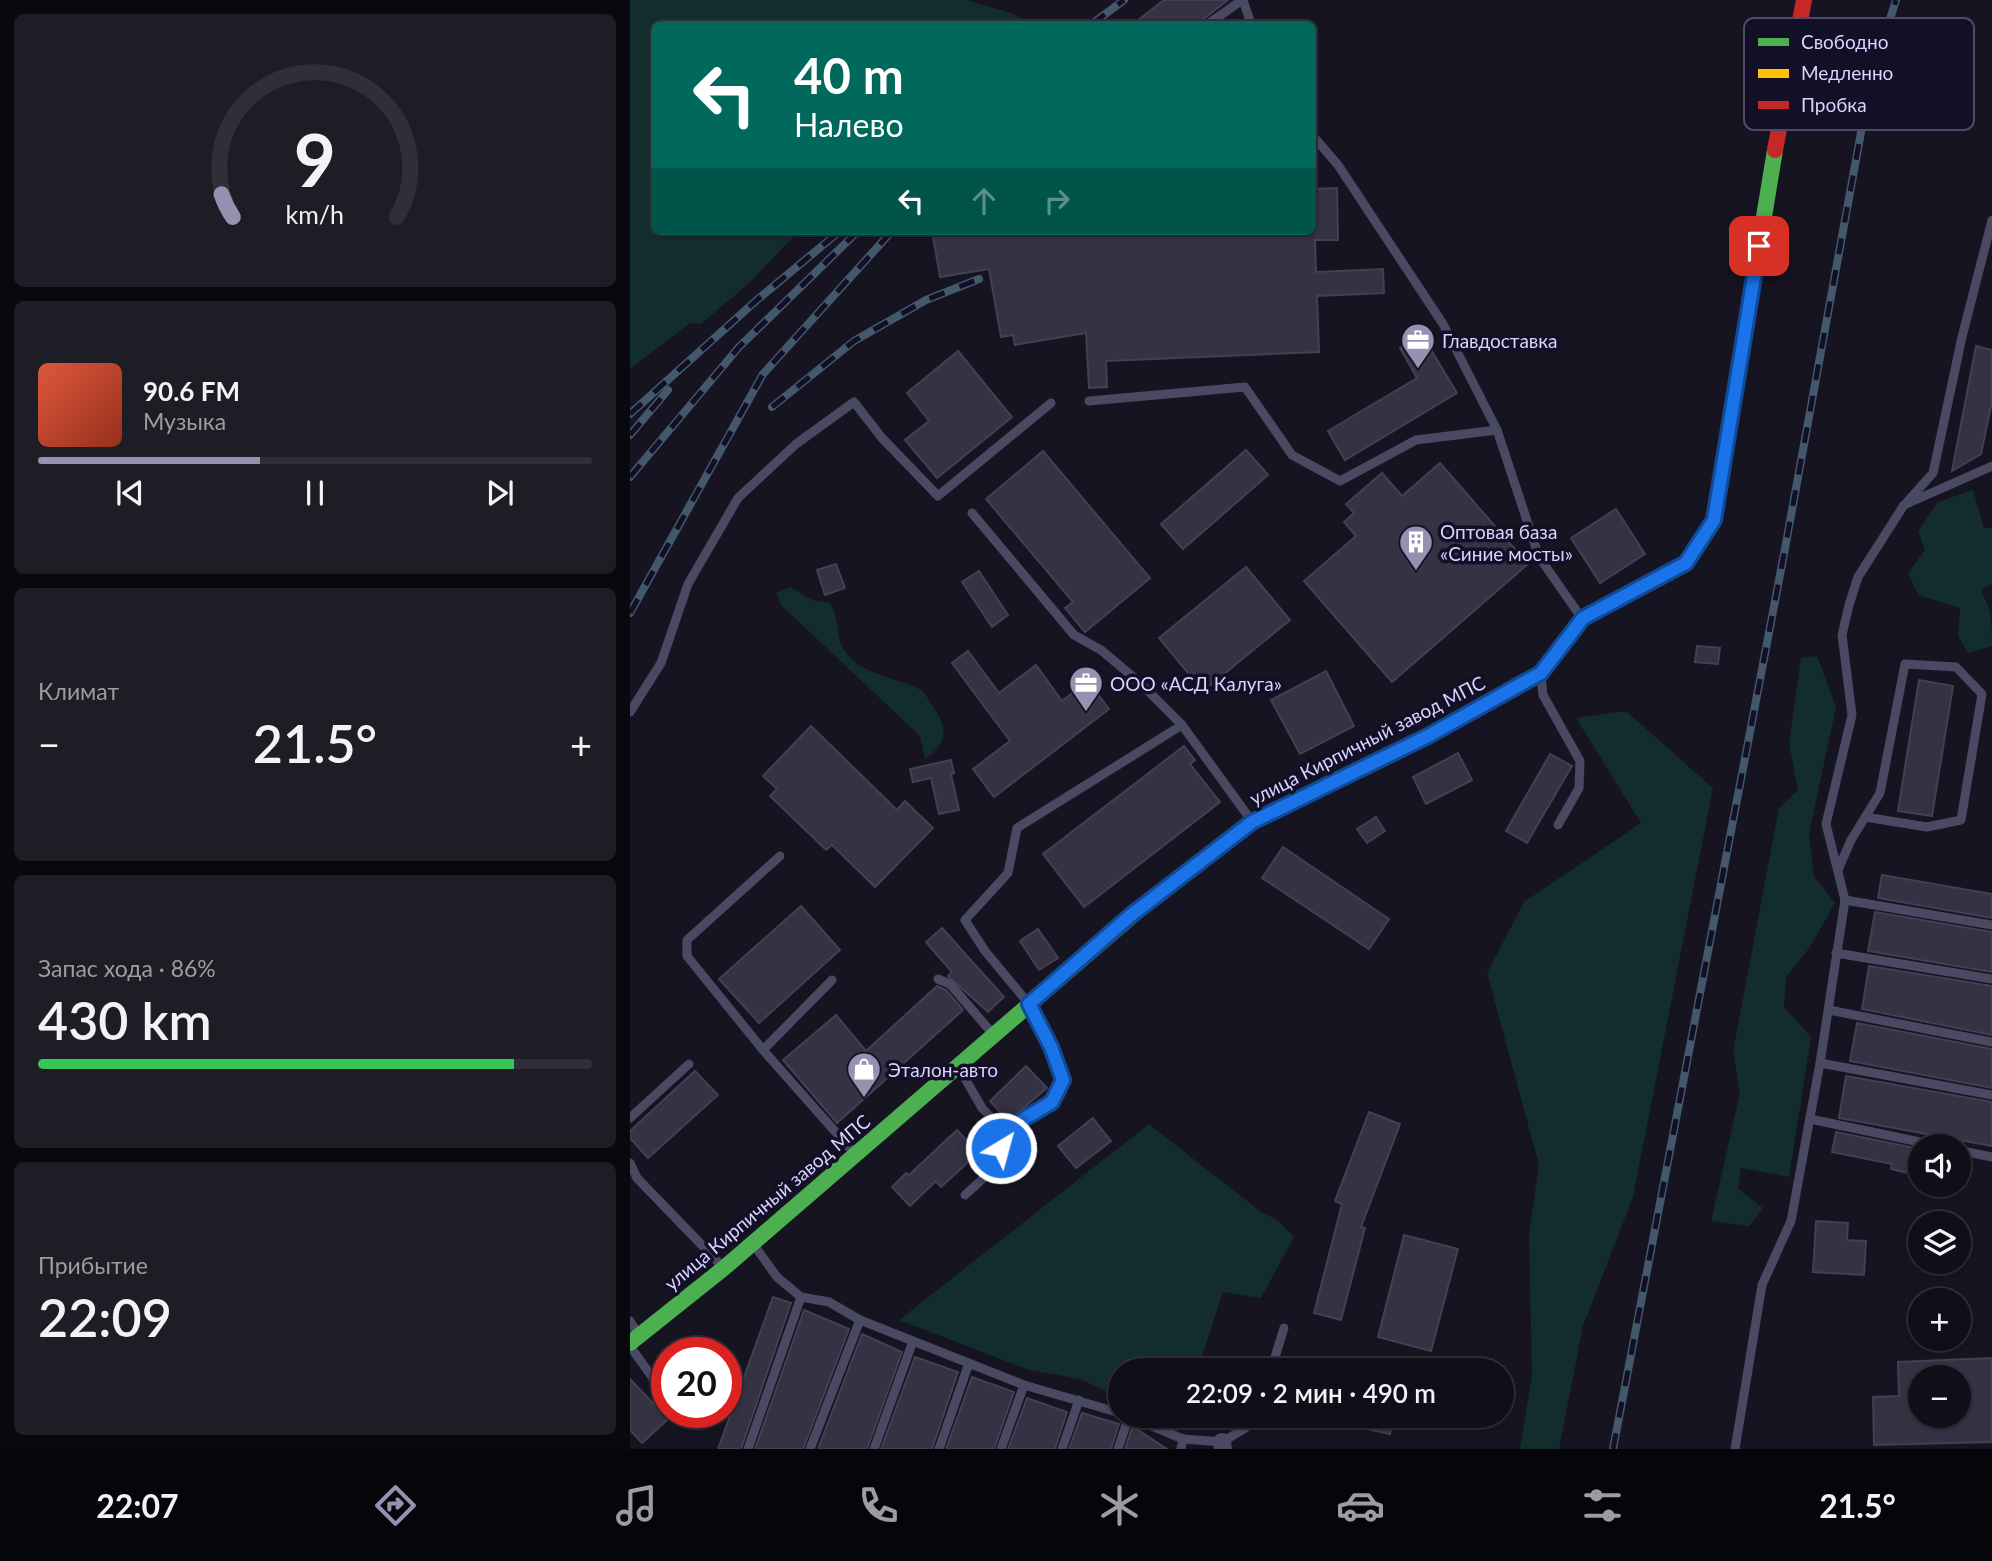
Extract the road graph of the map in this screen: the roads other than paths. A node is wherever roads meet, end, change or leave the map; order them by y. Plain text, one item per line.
1 (1242, 0) edge
2 (1804, 0) edge
3 (1800, 18) edge
4 (1212, 21) edge
5 (1250, 21) edge
6 (1778, 130) edge
7 (1316, 140) edge
8 (1992, 220) edge
9 (1089, 401) dead end
10 (1051, 403) dead end
11 (1497, 430) junction
12 (1992, 466) edge
13 (1904, 505) junction
14 (972, 513) dead end
15 (1583, 618) junction
16 (1541, 673) junction
17 (630, 712) edge
18 (1182, 725) junction
19 (1865, 817) junction
20 (1252, 822) junction
21 (1558, 825) dead end
22 (780, 856) dead end
23 (1838, 870) junction
24 (1845, 900) junction
25 (1992, 925) edge
26 (1836, 953) junction
27 (938, 979) dead end
28 (1992, 979) edge
29 (832, 980) dead end
30 (1029, 1004) junction
31 (1829, 1010) junction
32 (993, 1035) junction
33 (1992, 1042) edge
34 (763, 1050) junction
35 (1820, 1063) junction
36 (689, 1064) dead end
37 (957, 1065) junction
38 (1992, 1095) edge
39 (630, 1118) edge
40 (1810, 1119) junction
41 (1004, 1131) junction
42 (1908, 1140) edge
43 (1971, 1153) edge
44 (856, 1155) junction
45 (1992, 1157) edge
46 (630, 1163) edge
47 (965, 1195) dead end
48 (753, 1244) junction
49 (724, 1268) junction
50 (802, 1297) junction
51 (860, 1320) junction
52 (630, 1321) edge
53 (1284, 1328) dead end
54 (913, 1341) junction
55 (633, 1342) edge
56 (1275, 1358) edge
57 (970, 1363) junction
58 (651, 1372) edge
59 (1024, 1385) junction
60 (1079, 1400) junction
61 (1108, 1409) edge
62 (1125, 1428) edge
63 (1152, 1428) edge
64 (1247, 1428) edge
65 (1182, 1444) edge
66 (1223, 1445) edge
67 (748, 1449) edge
68 (810, 1449) edge
69 (874, 1449) edge
70 (939, 1449) edge
71 (1001, 1449) edge
72 (1062, 1449) edge
73 (1118, 1449) edge
74 (1735, 1449) edge

1 - 4 lane
1 - 5 lane
2 - 3 street, улица Кирпичный завод МПС
6 - 15 street, улица Кирпичный завод МПС
7 - 11 lane
8 - 13 lane
9 - 11 lane
10 - 17 lane
11 - 15 lane
12 - 13 lane
13 - 23 lane
14 - 18 lane
15 - 16 street, улица Кирпичный завод МПС
16 - 20 street, улица Кирпичный завод МПС
16 - 21 lane
18 - 20 lane
18 - 30 lane
19 - 19 lane
19 - 23 lane
20 - 30 street, улица Кирпичный завод МПС
22 - 34 lane
23 - 24 lane
24 - 25 lane
24 - 26 lane
26 - 28 lane
26 - 31 lane
27 - 32 lane
29 - 34 lane
30 - 32 street, улица Кирпичный завод МПС
30 - 41 lane
31 - 33 lane
31 - 35 lane
32 - 37 street, улица Кирпичный завод МПС
34 - 44 lane
35 - 38 lane
35 - 40 lane
36 - 39 lane
37 - 41 lane
37 - 44 street, улица Кирпичный завод МПС
40 - 42 lane
40 - 74 lane
41 - 47 lane
43 - 45 lane
44 - 48 street, улица Кирпичный завод МПС
46 - 49 lane
48 - 49 street, улица Кирпичный завод МПС
48 - 50 lane
49 - 55 street, улица Кирпичный завод МПС
50 - 51 lane
50 - 67 lane
51 - 54 lane
51 - 68 lane
52 - 55 lane
53 - 56 lane
54 - 57 lane
54 - 69 lane
55 - 58 lane
57 - 59 lane
57 - 70 lane
59 - 60 lane
59 - 71 lane
60 - 61 lane
60 - 72 lane
62 - 73 lane
63 - 65 lane
64 - 66 lane
65 - 66 lane

